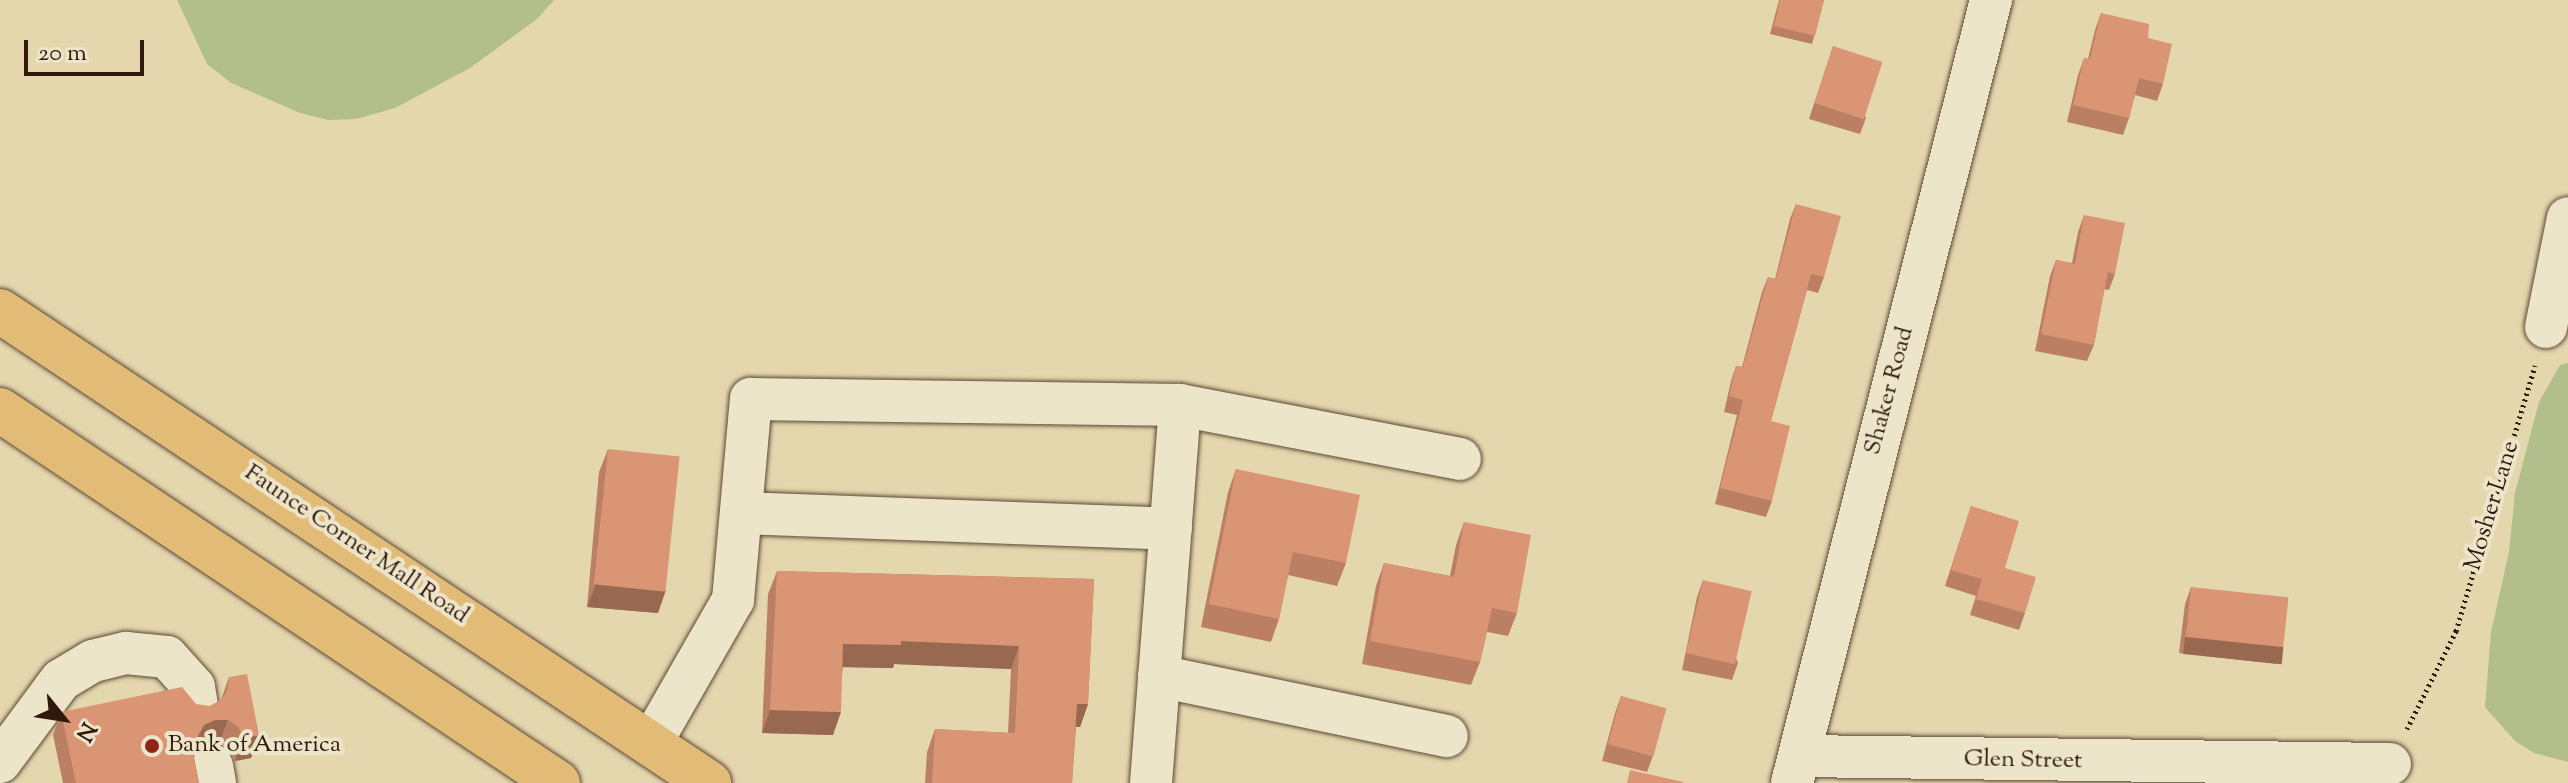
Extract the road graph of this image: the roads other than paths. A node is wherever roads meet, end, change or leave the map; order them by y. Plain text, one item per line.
1 (1991, 0) edge
2 (2568, 218) edge
3 (0, 311) edge
4 (2546, 327) road end
5 (1180, 405) junction
6 (0, 410) edge
7 (1460, 459) dead end
8 (741, 513) junction
9 (1171, 529) junction
10 (1159, 676) junction
11 (197, 705) edge
12 (1447, 736) dead end
13 (651, 743) junction
14 (0, 762) edge
15 (2390, 764) road end
16 (1796, 770) edge
17 (558, 783) edge
18 (709, 783) edge
19 (1151, 783) edge

1 - 16 street, Shaker Road
2 - 4 street
3 - 13 main road, Faunce Corner Mall Road
5 - 7 street
5 - 8 street
5 - 9 street
6 - 17 main road
8 - 9 street
8 - 13 street
9 - 10 street
10 - 12 street
10 - 19 street
11 - 14 street
13 - 18 main road, Faunce Corner Mall Road
15 - 16 street, Glen Street

